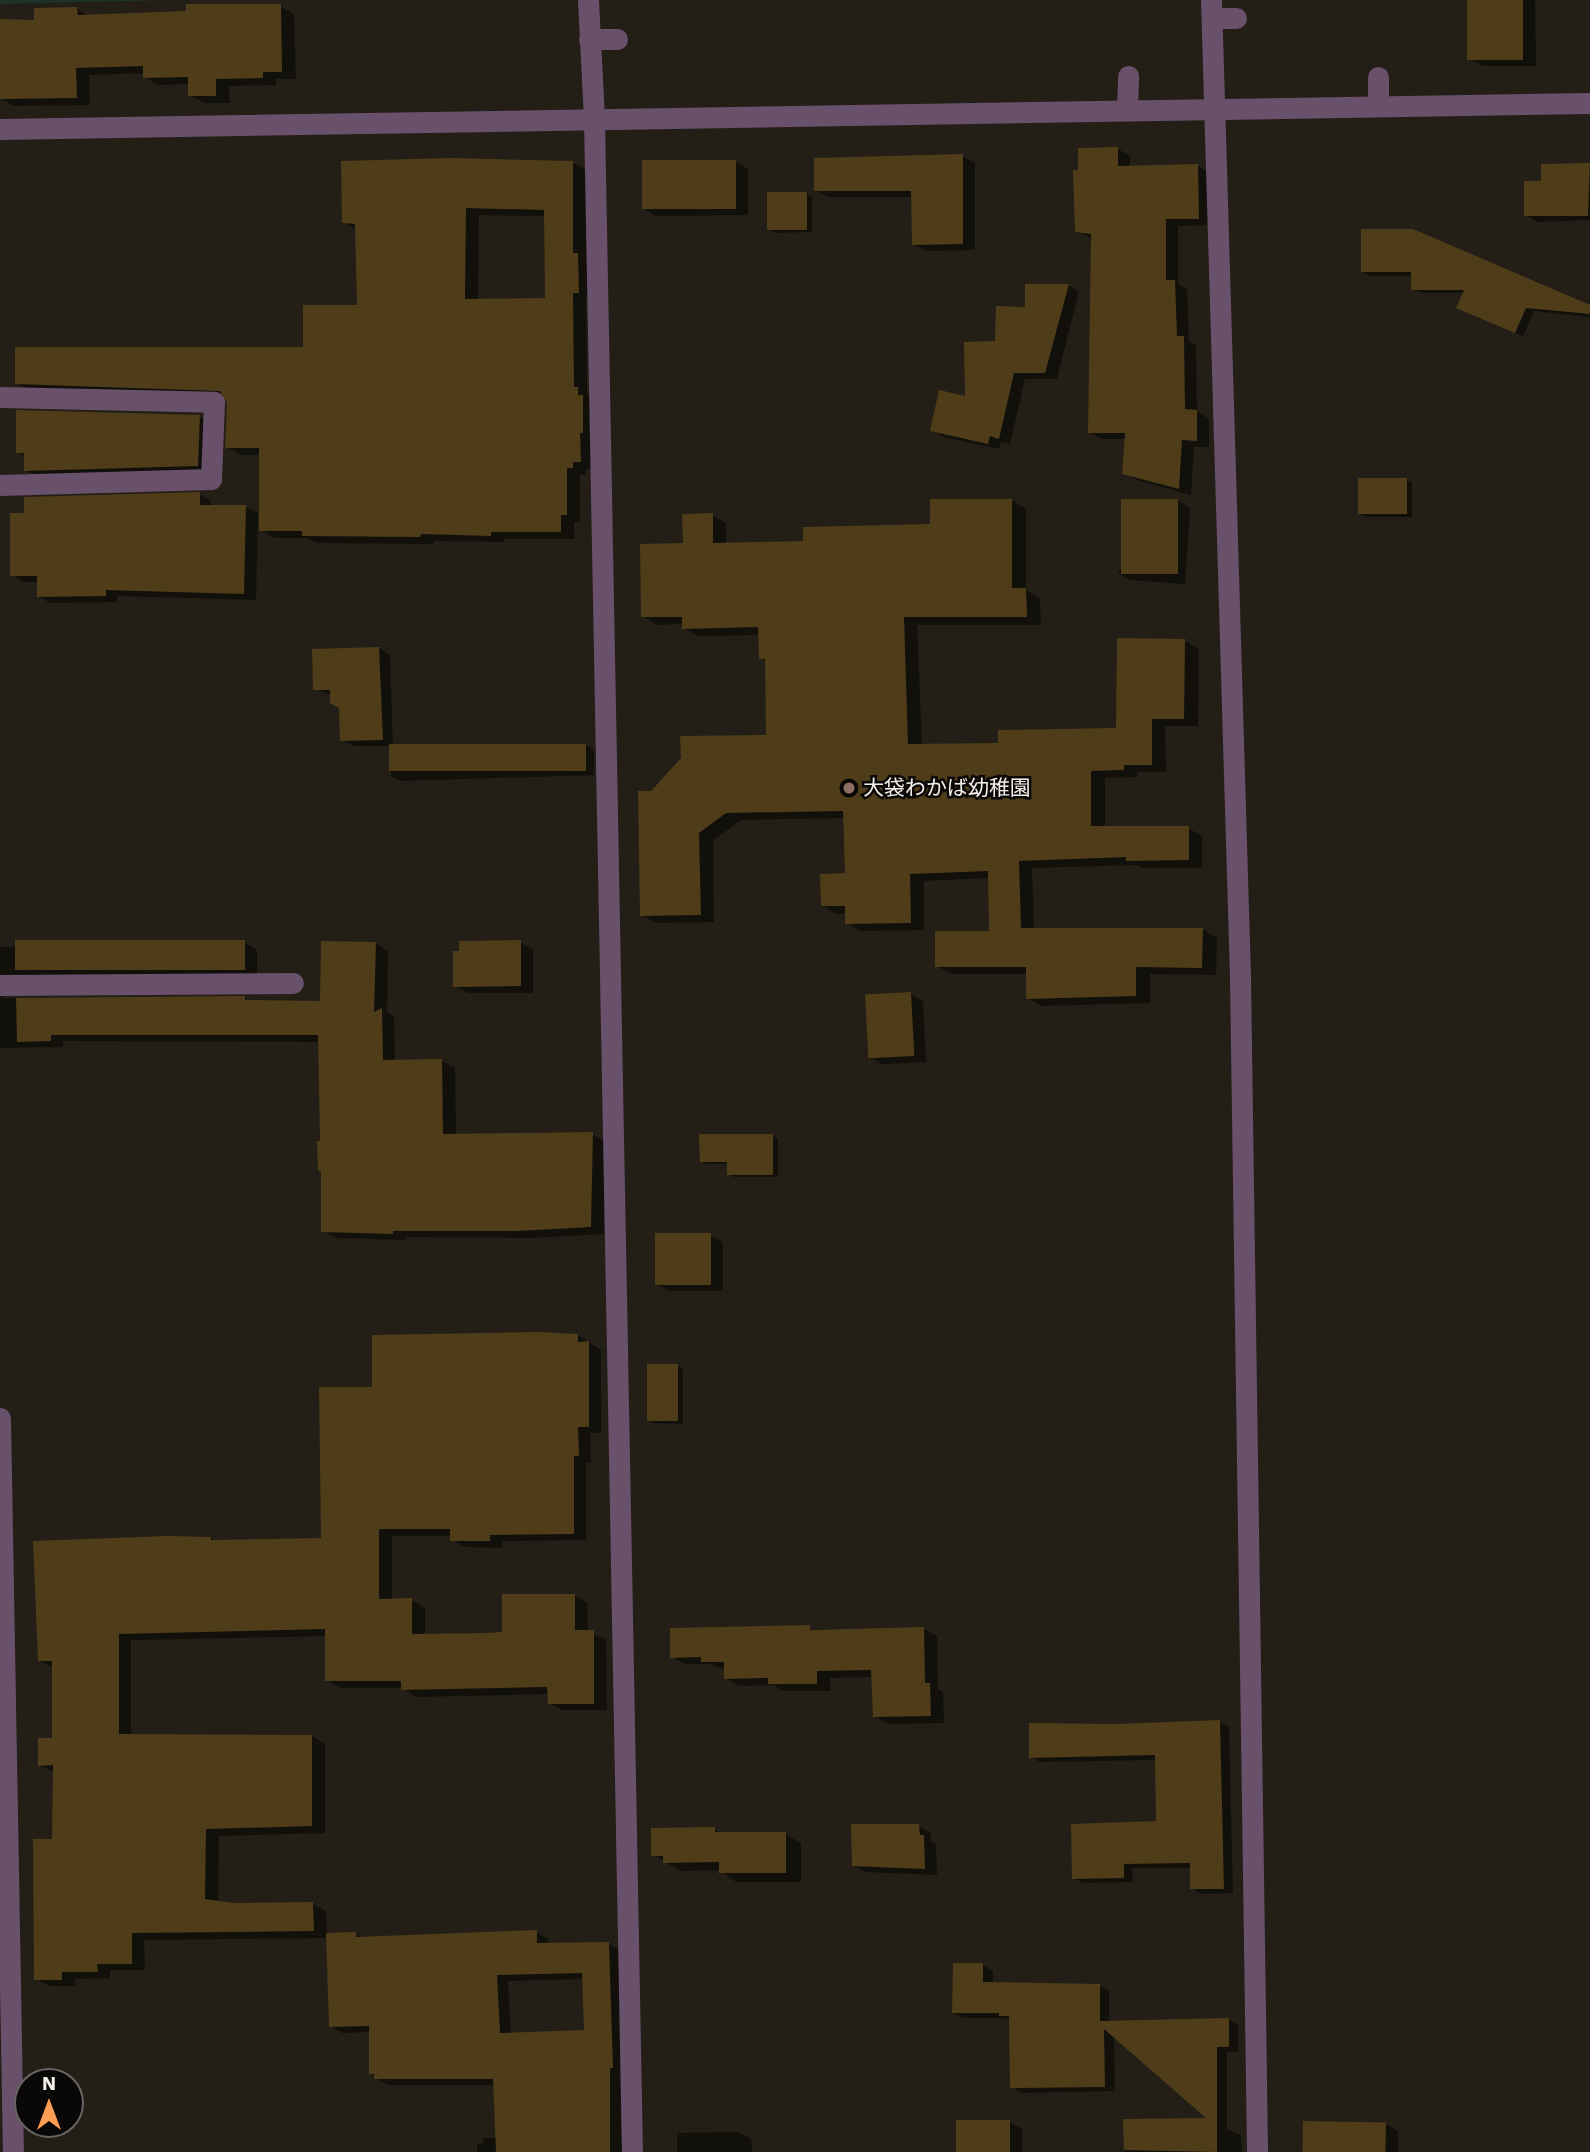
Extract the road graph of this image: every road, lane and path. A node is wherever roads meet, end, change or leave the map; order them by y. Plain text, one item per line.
1 (588, 0) edge
2 (1212, 9) edge
3 (1236, 18) dead end
4 (589, 39) junction
5 (617, 39) dead end
6 (1128, 76) dead end
7 (1378, 77) dead end
8 (1590, 103) edge
9 (1378, 106) junction
10 (1215, 109) junction
11 (1127, 110) junction
12 (594, 119) junction
13 (0, 129) edge
14 (0, 397) edge
15 (0, 485) edge
16 (293, 984) dead end
17 (0, 985) edge
18 (0, 1418) edge
19 (3, 1730) edge
20 (13, 2152) edge
21 (632, 2152) edge
22 (1256, 2152) edge

1 - 4 street
2 - 3 street
2 - 10 street
4 - 5 street
4 - 12 street
6 - 11 street
7 - 9 street
8 - 9 street
9 - 10 street
10 - 11 street
10 - 22 street
11 - 12 street
12 - 13 street
12 - 21 street
14 - 15 street
16 - 17 street
18 - 19 street
19 - 20 street

